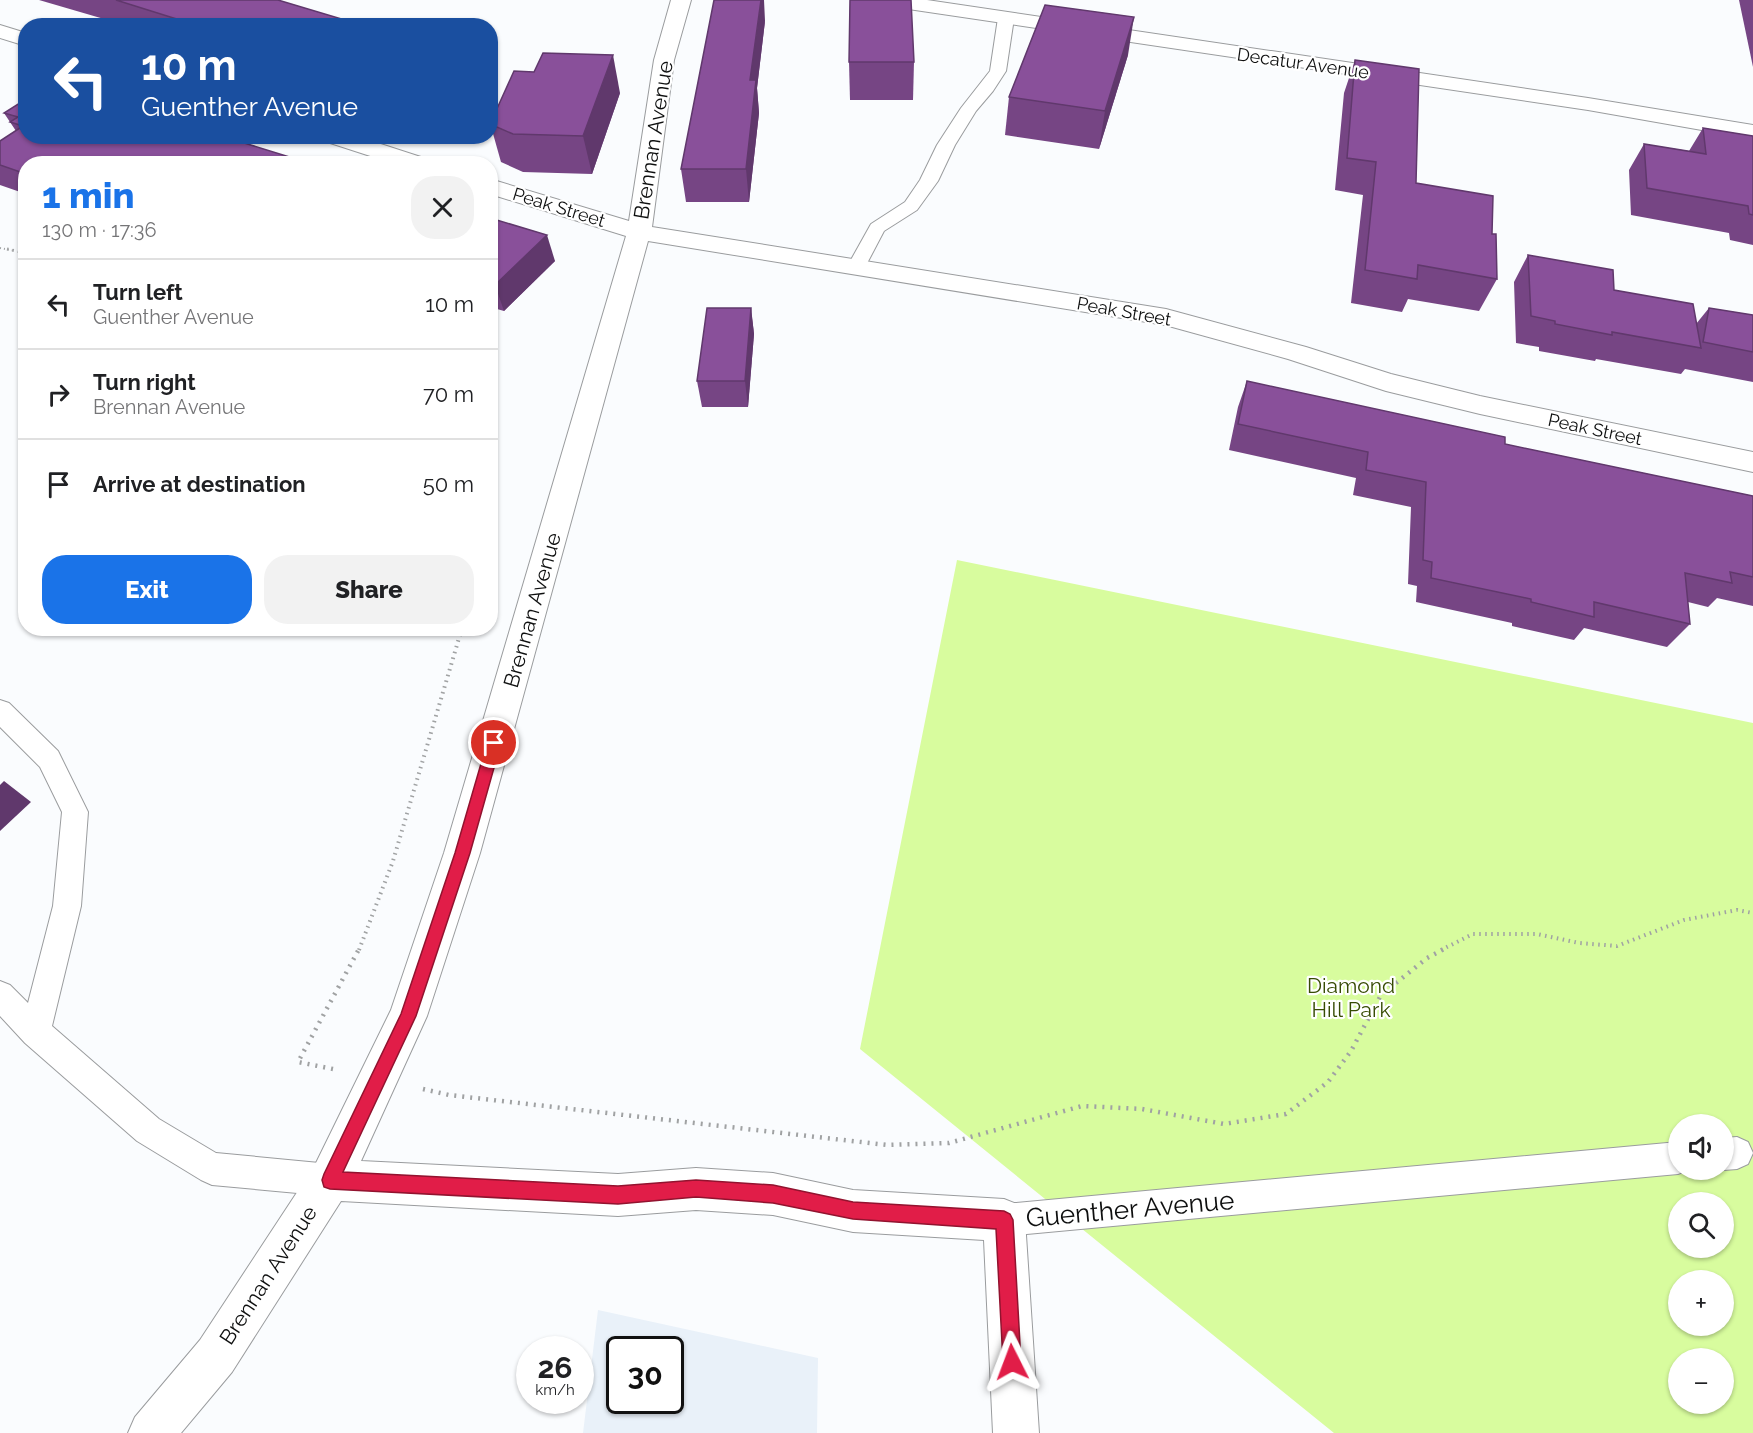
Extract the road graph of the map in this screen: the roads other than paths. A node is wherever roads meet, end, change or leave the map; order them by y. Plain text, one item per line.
1 (681, 0) edge
2 (888, 0) edge
3 (1006, 18) junction
4 (0, 31) edge
5 (18, 37) edge
6 (1753, 132) edge
7 (357, 144) edge
8 (394, 156) edge
9 (498, 188) edge
10 (639, 232) junction
11 (856, 267) junction
12 (1753, 462) edge
13 (0, 711) edge
14 (0, 995) edge
15 (36, 1032) junction
16 (1668, 1159) edge
17 (330, 1180) junction
18 (1004, 1220) junction
19 (151, 1433) edge
20 (1016, 1433) edge

1 - 10 street, Brennan Avenue
2 - 3 street, Decatur Avenue
3 - 6 street, Decatur Avenue
3 - 11 lane
4 - 5 street
7 - 8 street
9 - 10 street, Peak Street
10 - 11 street, Peak Street
10 - 17 street, Brennan Avenue
11 - 12 street, Peak Street
13 - 15 lane
14 - 15 lane
15 - 17 lane
16 - 18 lane, Guenther Avenue
17 - 18 street, Guenther Avenue
17 - 19 street, Brennan Avenue
18 - 20 street

